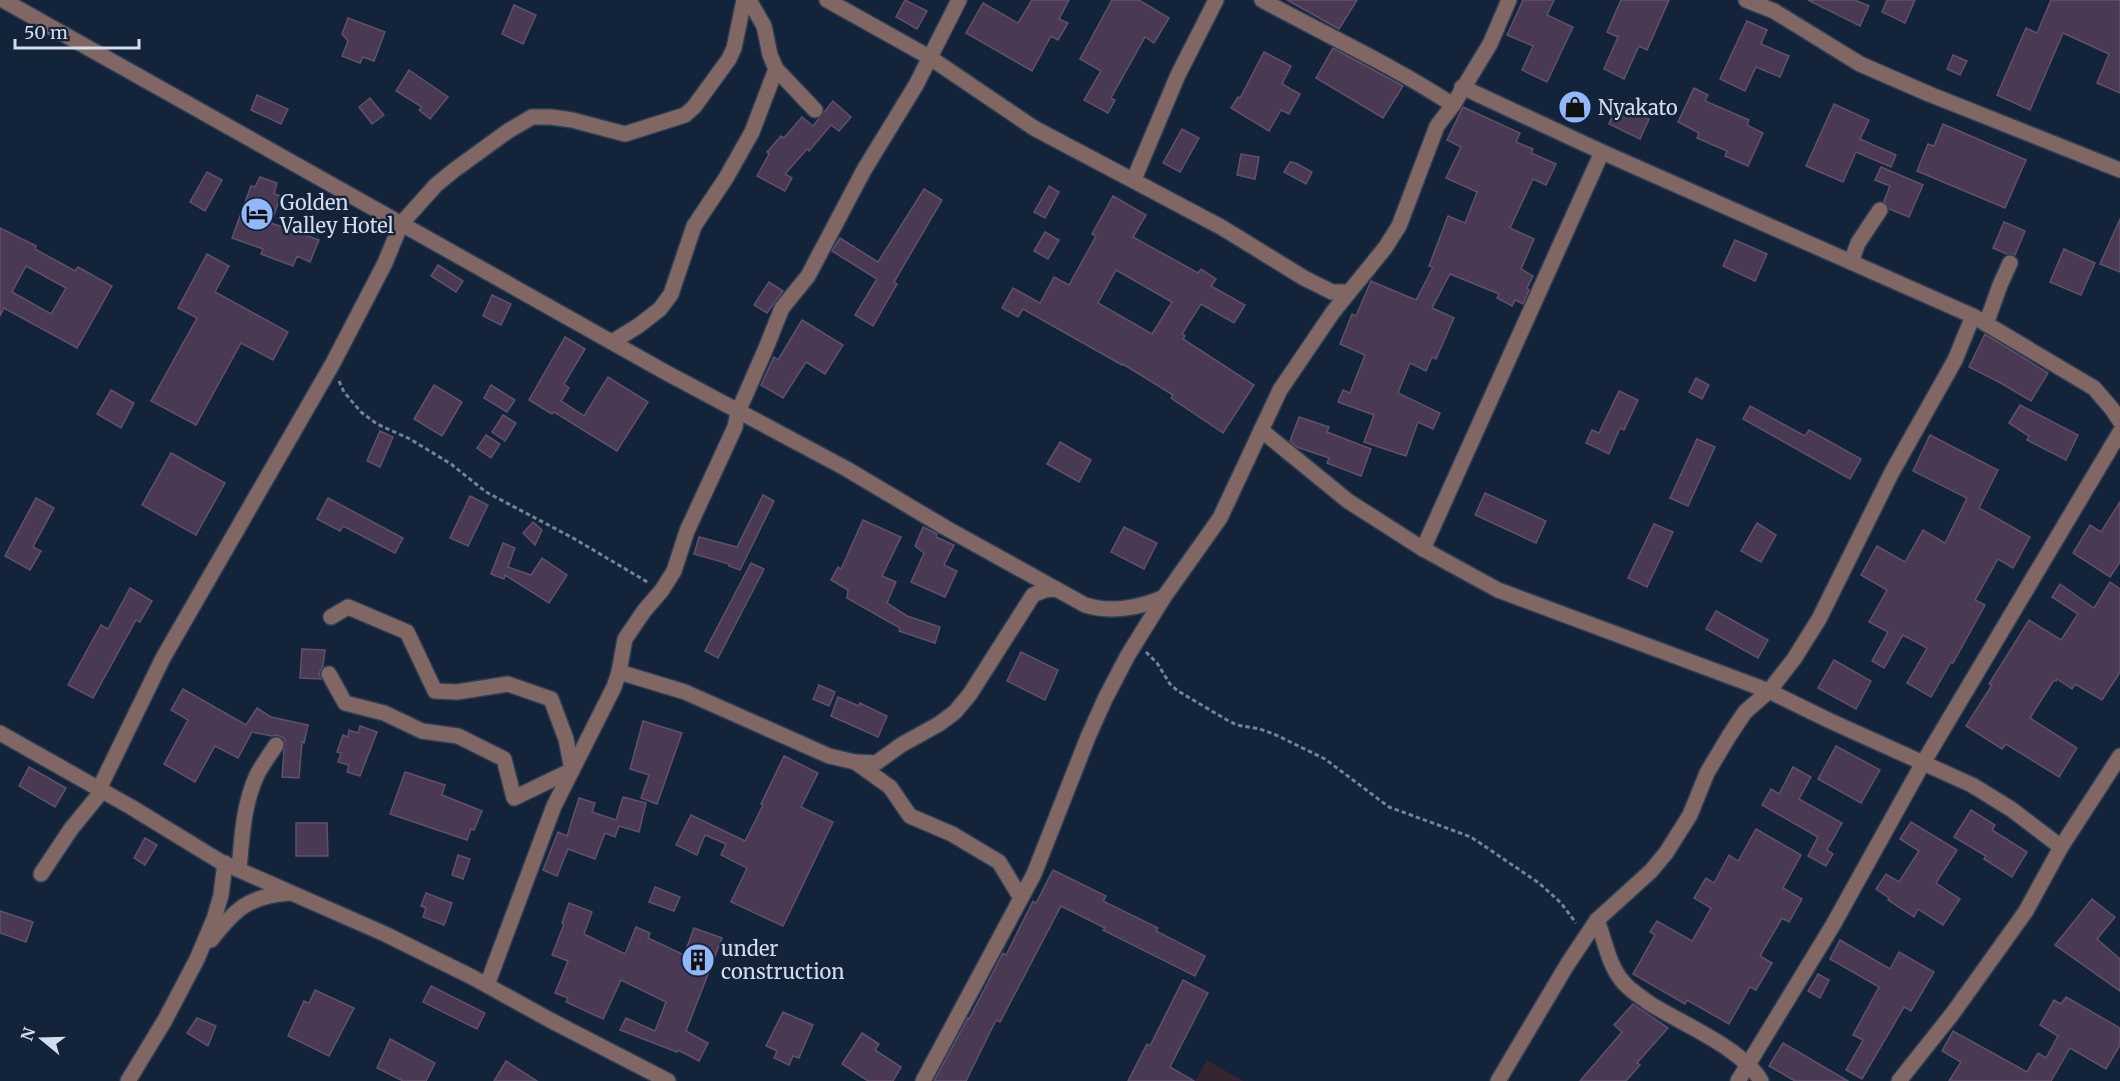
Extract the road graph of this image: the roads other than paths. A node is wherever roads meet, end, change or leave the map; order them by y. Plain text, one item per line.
1 (3, 0) edge
2 (744, 0) edge
3 (749, 0) edge
4 (827, 0) edge
5 (959, 0) edge
6 (1216, 0) edge
7 (1262, 0) edge
8 (1509, 0) edge
9 (1746, 0) edge
10 (929, 57) junction
11 (776, 69) junction
12 (1462, 87) junction
13 (1453, 105) junction
14 (815, 110) dead end
15 (1602, 152) junction
16 (2120, 170) edge
17 (1134, 179) junction
18 (1880, 210) dead end
19 (401, 224) junction
20 (1851, 262) junction
21 (2010, 263) dead end
22 (1349, 292) junction
23 (1979, 320) junction
24 (612, 342) junction
25 (738, 411) junction
26 (2120, 421) edge
27 (1261, 430) junction
28 (2120, 432) edge
29 (1423, 549) junction
30 (1056, 589) junction
31 (1164, 597) junction
32 (331, 618) dead end
33 (619, 672) junction
34 (328, 674) dead end
35 (1769, 691) junction
36 (0, 733) edge
37 (276, 746) dead end
38 (2120, 756) edge
39 (855, 762) junction
40 (1923, 763) junction
41 (572, 770) junction
42 (100, 790) junction
43 (2061, 847) junction
44 (232, 866) junction
45 (41, 874) dead end
46 (291, 893) junction
47 (1021, 898) junction
48 (1597, 921) junction
49 (197, 959) junction
50 (487, 986) junction
51 (1748, 1063) junction
52 (128, 1081) edge
53 (668, 1081) edge
54 (923, 1081) edge
55 (1498, 1081) edge
56 (1738, 1081) edge
57 (1761, 1081) edge
58 (1899, 1081) edge

1 - 19 street
2 - 19 street
3 - 11 street
4 - 10 street
5 - 10 street
6 - 17 street
7 - 13 street
8 - 12 street
9 - 16 street
10 - 17 street
10 - 25 street
11 - 14 street
11 - 24 street
12 - 13 street
12 - 15 street
13 - 22 street
15 - 20 street
15 - 29 street
17 - 22 street
18 - 20 street
19 - 24 street
19 - 42 street
20 - 23 street
21 - 23 street
22 - 27 street
23 - 26 street
23 - 35 street
24 - 25 street
25 - 30 street
25 - 33 street
27 - 29 street
27 - 31 street
28 - 40 street
29 - 35 street
30 - 31 street
30 - 39 street
31 - 47 street
32 - 41 street
33 - 39 street
33 - 41 street
34 - 41 street
35 - 40 street
35 - 48 street
36 - 42 street
37 - 44 street
38 - 43 street
39 - 47 street
40 - 43 street
40 - 51 street
41 - 50 street
42 - 44 street
42 - 45 street
43 - 58 street
44 - 46 street
44 - 49 street
46 - 49 street
46 - 50 street
47 - 54 street
48 - 51 street
48 - 55 street
49 - 52 street
50 - 53 street
51 - 56 street
51 - 57 street

